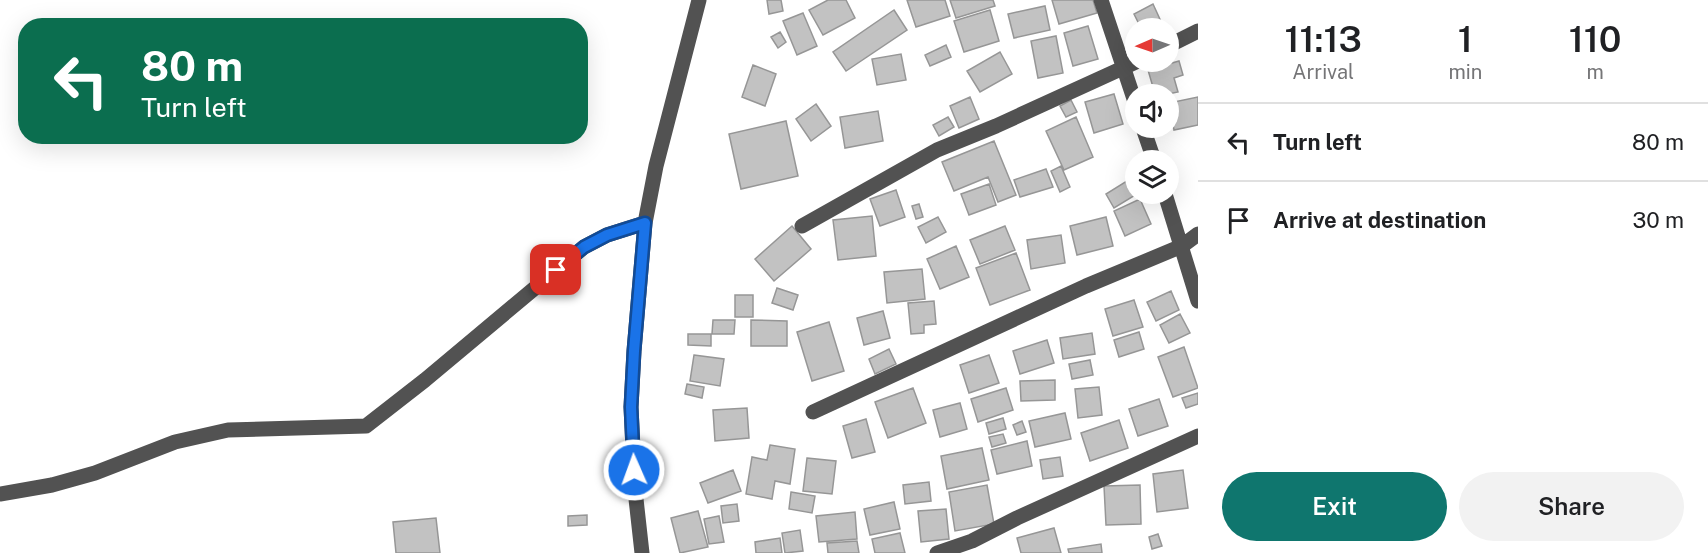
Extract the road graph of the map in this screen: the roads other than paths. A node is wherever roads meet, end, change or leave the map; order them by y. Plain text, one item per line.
1 (699, 0) edge
2 (1101, 0) edge
3 (1198, 31) edge
4 (1179, 40) edge
5 (1125, 54) edge
6 (1125, 67) edge
7 (1167, 204) edge
8 (645, 223) junction
9 (802, 226) dead end
10 (1198, 234) edge
11 (1182, 246) junction
12 (1198, 301) edge
13 (813, 412) dead end
14 (1198, 436) edge
15 (0, 494) edge
16 (642, 553) edge
17 (937, 553) edge

1 - 8 street
2 - 5 street
3 - 4 street
6 - 9 street
7 - 11 street
8 - 15 street
8 - 16 street
10 - 11 street
11 - 12 street
11 - 13 street
14 - 17 street

